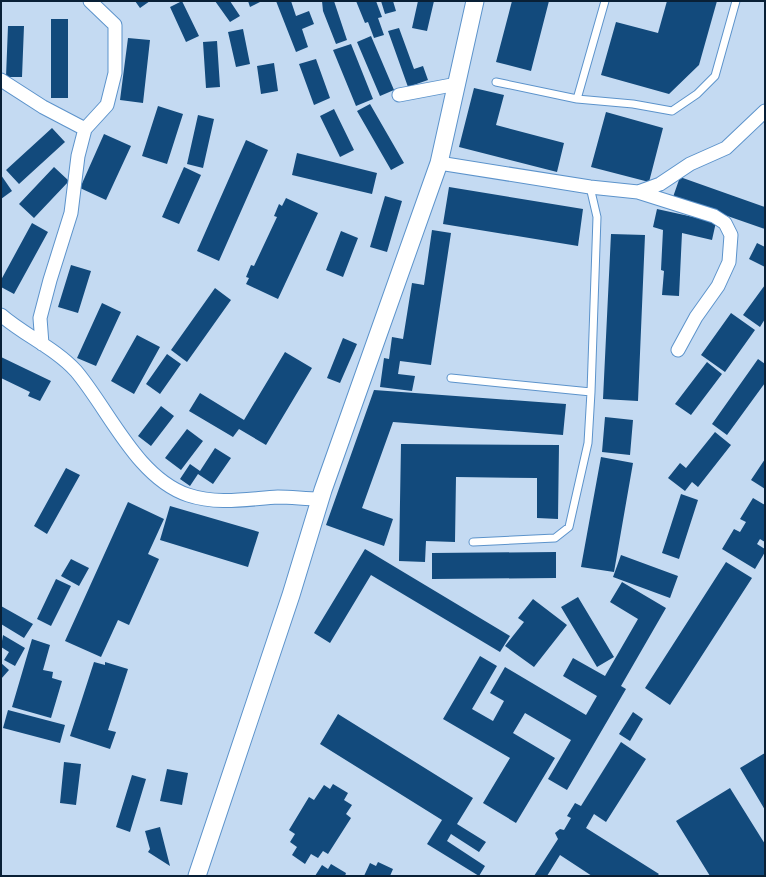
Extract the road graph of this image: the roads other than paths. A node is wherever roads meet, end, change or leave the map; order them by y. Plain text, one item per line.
1 (90, 1) edge
2 (475, 1) edge
3 (605, 1) edge
4 (736, 1) edge
5 (1, 80) edge
6 (496, 82) dead end
7 (456, 84) junction
8 (399, 95) dead end
9 (577, 99) junction
10 (765, 110) edge
11 (85, 129) junction
12 (439, 162) junction
13 (590, 187) junction
14 (638, 192) junction
15 (1, 315) edge
16 (42, 344) junction
17 (678, 350) dead end
18 (451, 378) dead end
19 (591, 392) junction
20 (320, 499) junction
21 (473, 542) dead end
22 (197, 876) edge

1 - 11 street
2 - 7 street
3 - 9 lane
4 - 9 lane
5 - 11 street
6 - 9 lane
7 - 8 street
7 - 12 street
10 - 14 street
11 - 16 street
12 - 13 street
12 - 20 street
13 - 14 street
13 - 19 lane
14 - 17 street
15 - 16 street
16 - 20 street
18 - 19 lane
19 - 21 lane
20 - 22 street

